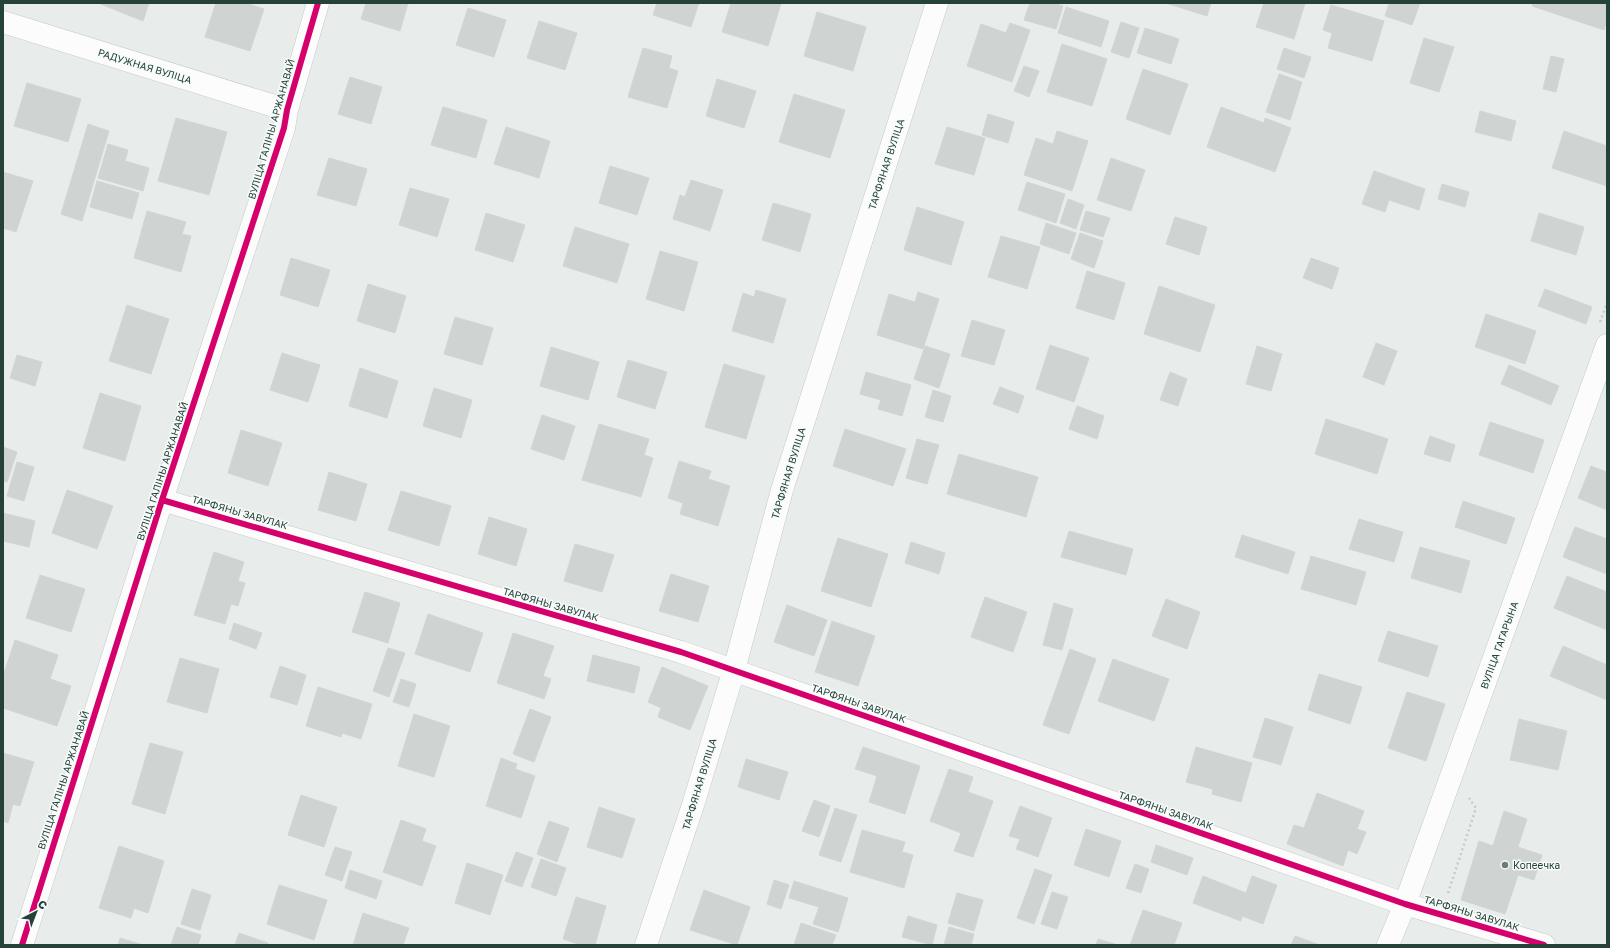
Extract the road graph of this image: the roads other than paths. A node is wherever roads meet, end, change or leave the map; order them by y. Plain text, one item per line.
1 (318, 3) edge
2 (937, 3) edge
3 (3, 22) edge
4 (287, 110) junction
5 (1607, 345) edge
6 (162, 500) junction
7 (734, 670) junction
8 (1405, 904) junction
9 (22, 945) edge
10 (646, 945) edge
11 (1388, 945) edge
12 (1544, 945) edge

1 - 4 street, ВУЛІЦА ГАЛІНЫ АРЖАНАВАЙ
2 - 7 street, ТАРФЯНАЯ ВУЛІЦА
3 - 4 street, РАДУЖНАЯ ВУЛІЦА
4 - 6 street, ВУЛІЦА ГАЛІНЫ АРЖАНАВАЙ
5 - 8 street, ВУЛІЦА ГАГАРЫНА
6 - 7 street, ТАРФЯНЫ ЗАВУЛАК
6 - 9 street, ВУЛІЦА ГАЛІНЫ АРЖАНАВАЙ
7 - 8 street, ТАРФЯНЫ ЗАВУЛАК
7 - 10 street, ТАРФЯНАЯ ВУЛІЦА
8 - 11 street, ВУЛІЦА ГАГАРЫНА
8 - 12 street, ТАРФЯНЫ ЗАВУЛАК

